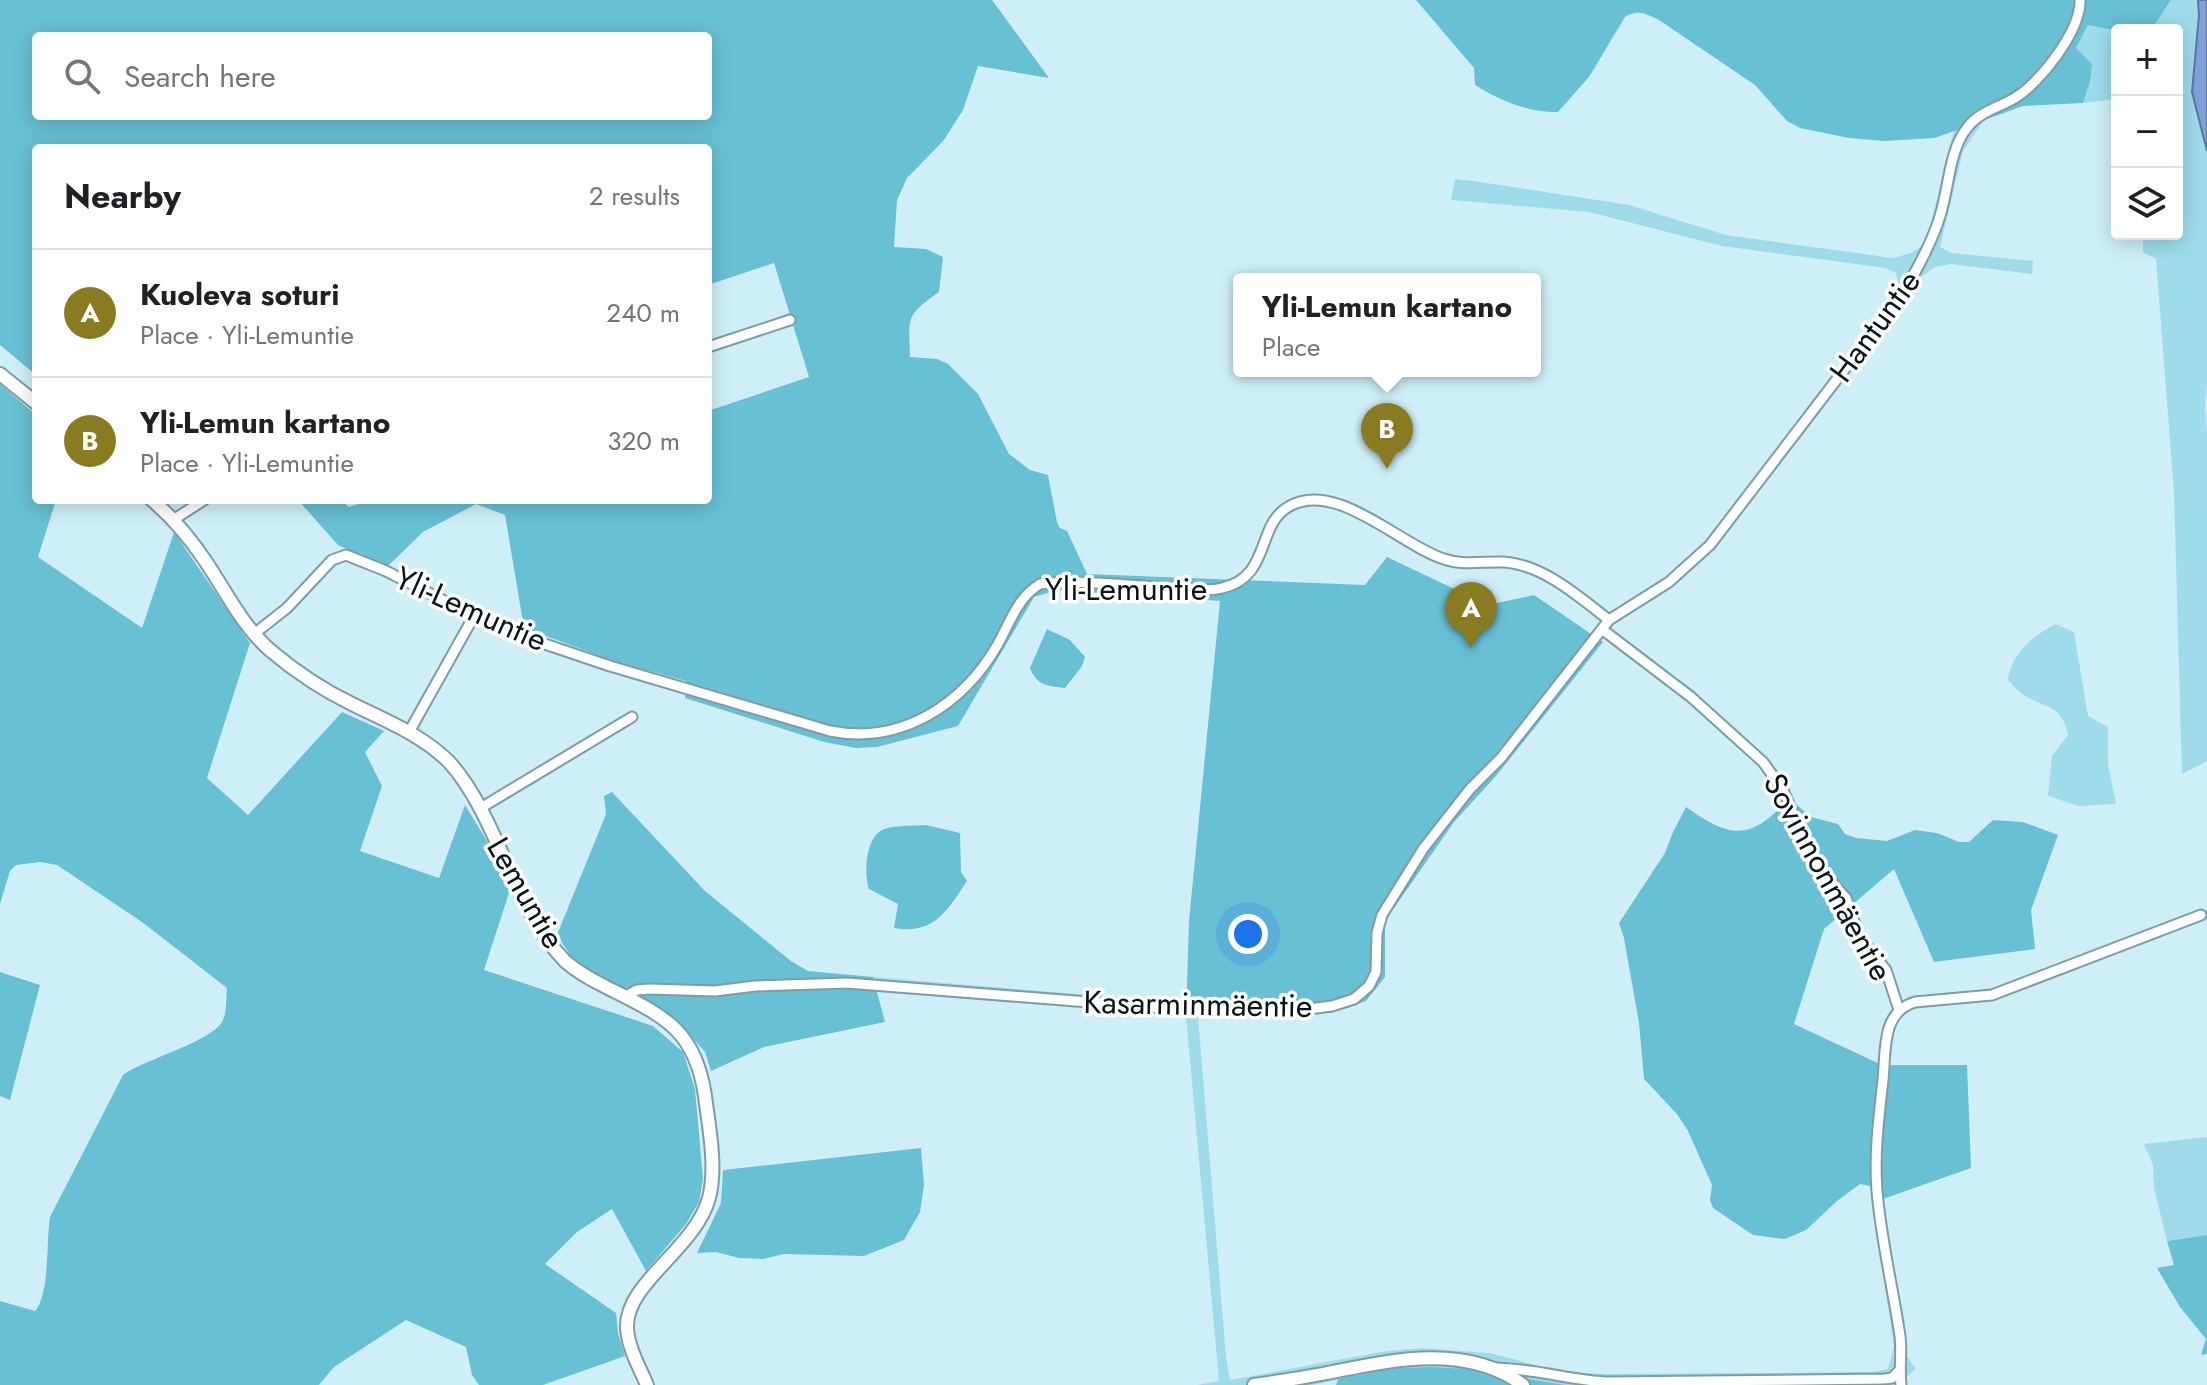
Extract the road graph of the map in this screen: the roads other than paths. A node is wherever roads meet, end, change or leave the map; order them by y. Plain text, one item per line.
1 (2080, 0) edge
2 (790, 320) dead end
3 (712, 346) edge
4 (0, 374) edge
5 (32, 400) edge
6 (156, 504) edge
7 (198, 504) edge
8 (173, 520) junction
9 (474, 616) junction
10 (1609, 620) junction
11 (1603, 630) junction
12 (254, 634) junction
13 (632, 717) dead end
14 (409, 732) junction
15 (479, 809) junction
16 (2201, 915) dead end
17 (624, 997) junction
18 (1899, 1010) junction
19 (1492, 1368) junction
20 (1899, 1371) junction
21 (647, 1385) edge
22 (1254, 1385) edge
23 (1523, 1385) edge
24 (1901, 1385) edge

1 - 10 street, Hantuntie
2 - 3 street
4 - 5 street
6 - 8 street, Lemuntie
7 - 8 street
8 - 12 street, Lemuntie
9 - 10 street, Yli-Lemuntie
9 - 12 street, Yli-Lemuntie
9 - 14 street
10 - 11 street, Kasarminmäentie
11 - 17 street, Kasarminmäentie
11 - 18 street, Sovinnonmäentie
12 - 14 street, Lemuntie
13 - 15 street
14 - 15 street, Lemuntie
15 - 17 street, Lemuntie
16 - 18 street
17 - 21 street, Lemuntie
18 - 20 street, Sovinnonmäentie
19 - 20 street
19 - 22 street
19 - 23 street
20 - 24 street, Sovinnonmäentie

